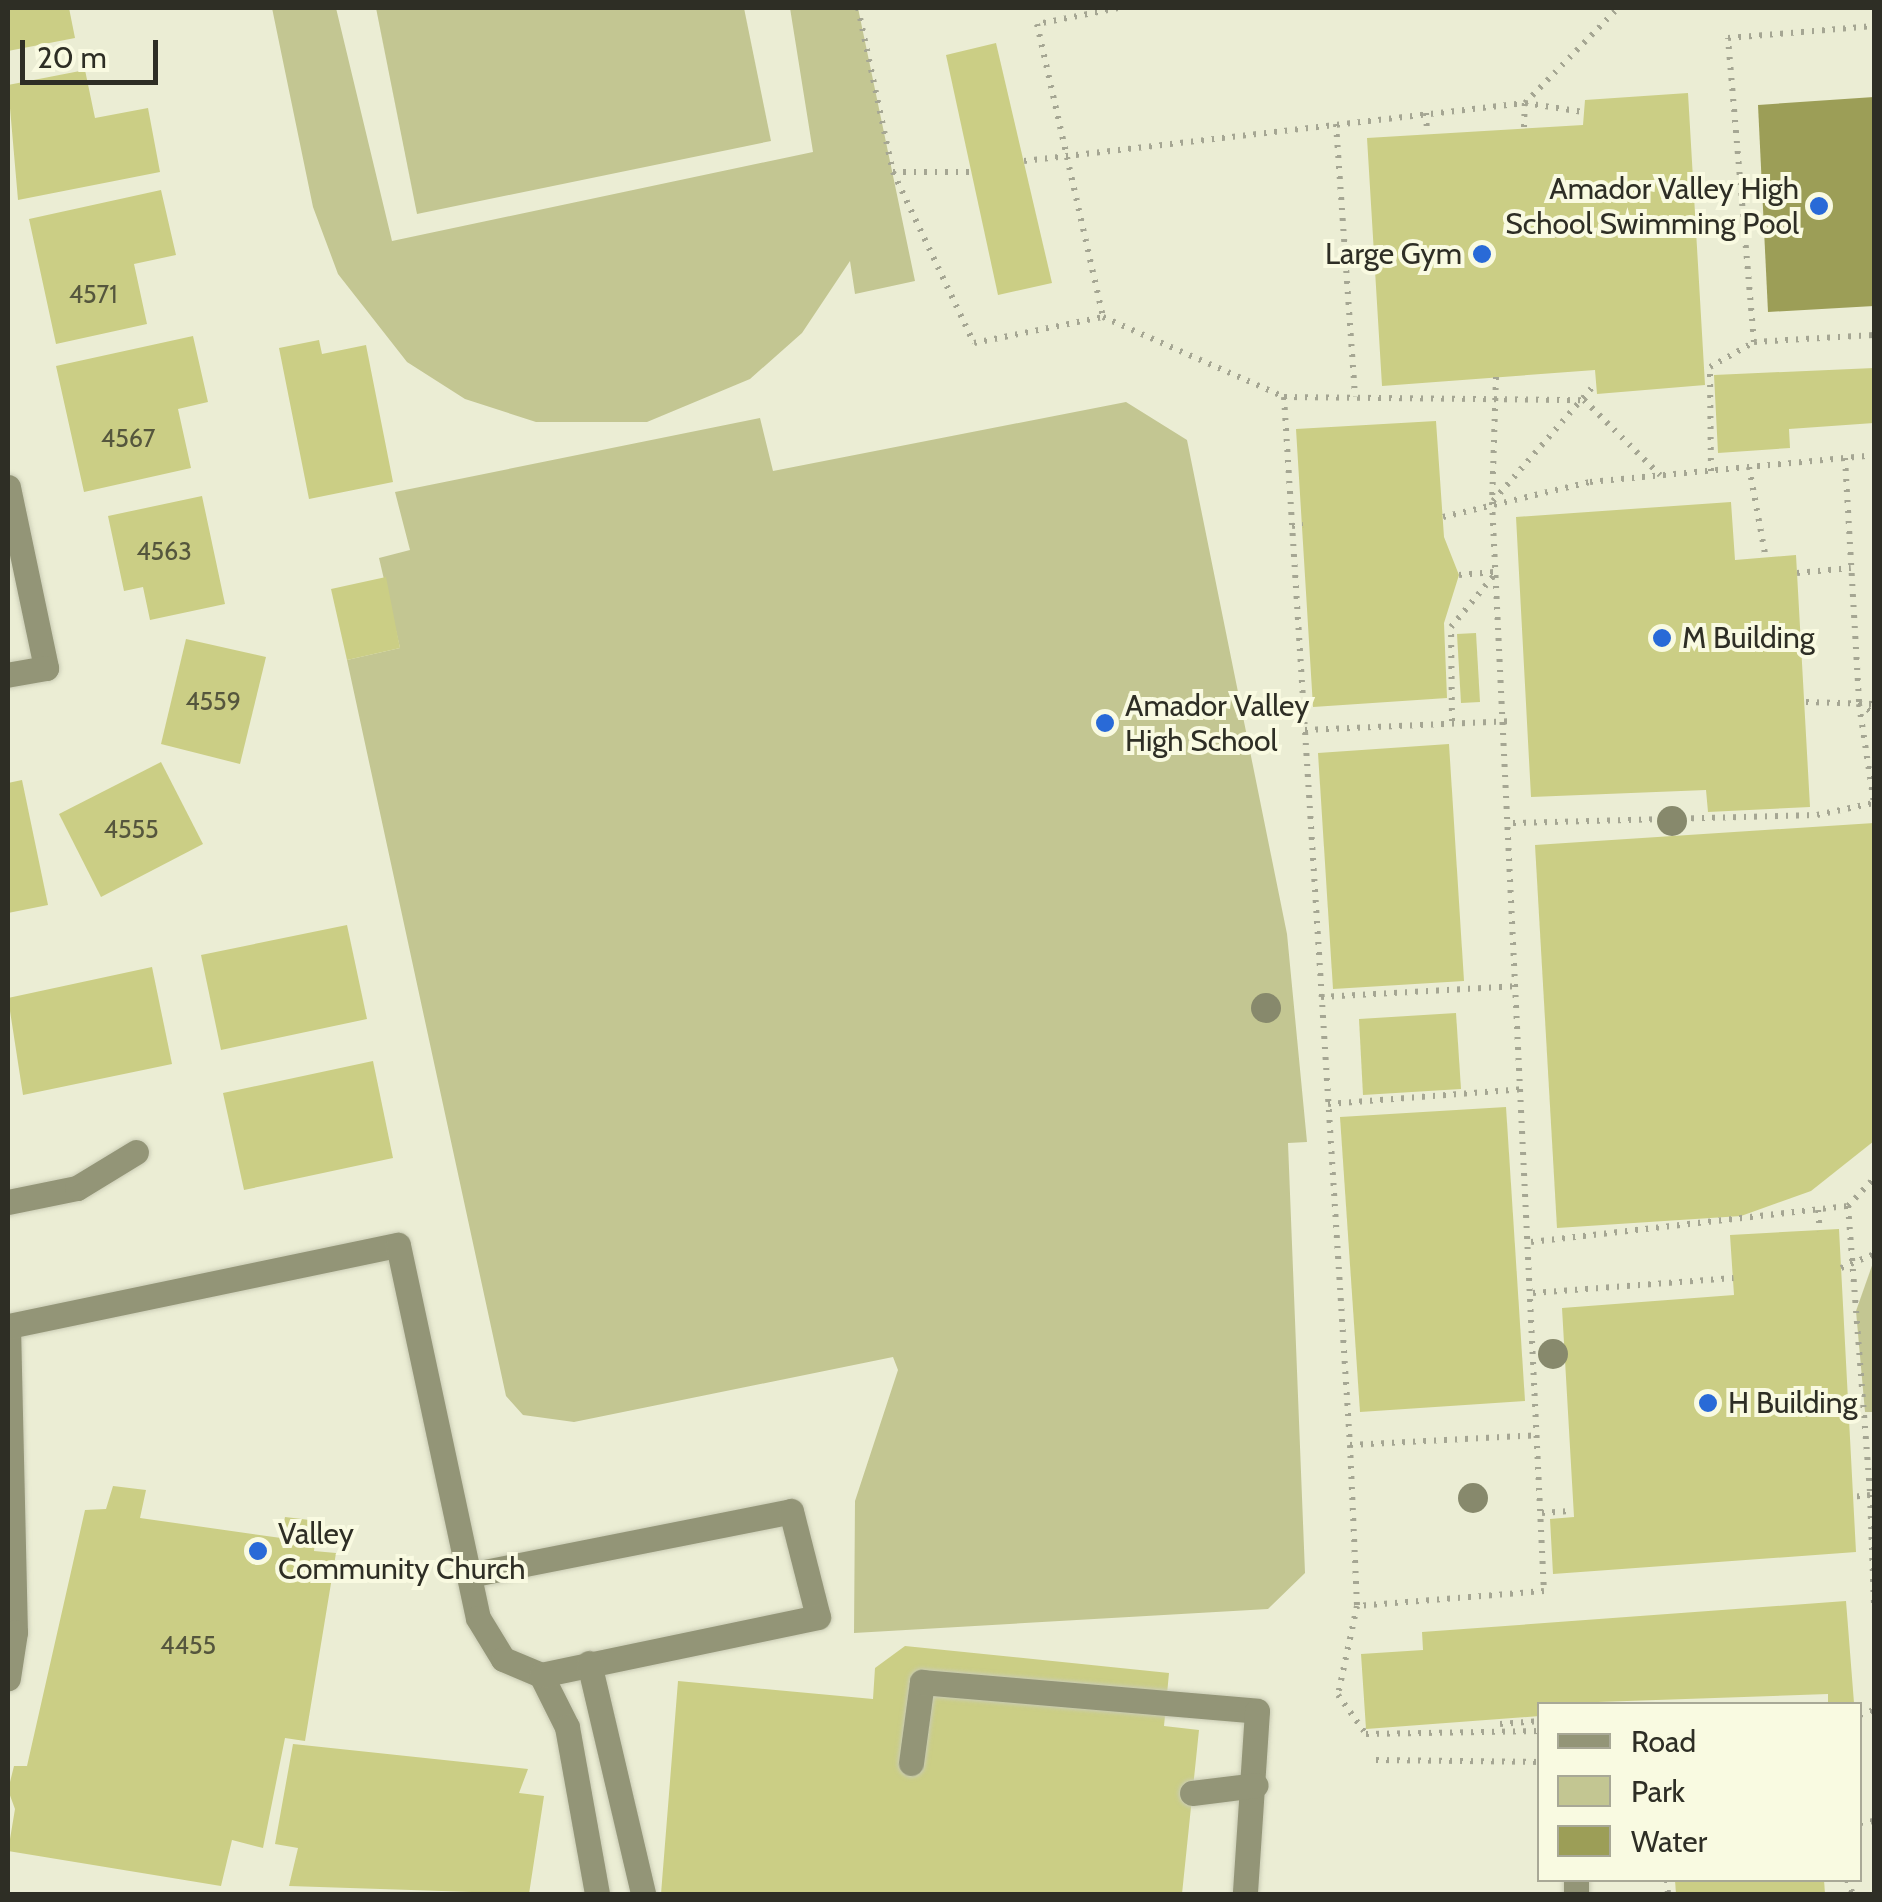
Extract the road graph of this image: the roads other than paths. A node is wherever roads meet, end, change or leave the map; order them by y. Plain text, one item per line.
1 (8, 487) edge
2 (8, 675) edge
3 (136, 1152) dead end
4 (8, 1202) edge
5 (8, 1326) edge
6 (470, 1575) junction
7 (589, 1663) junction
8 (540, 1675) junction
9 (8, 1678) edge
10 (910, 1764) dead end
11 (1256, 1785) junction
12 (1192, 1793) dead end
13 (598, 1894) edge
14 (643, 1894) edge
15 (1245, 1894) edge

1 - 2 street
3 - 4 street
5 - 6 street
5 - 9 street
6 - 7 street
6 - 8 street
7 - 8 street
7 - 14 street
8 - 13 street
10 - 11 street
11 - 12 street
11 - 15 street

